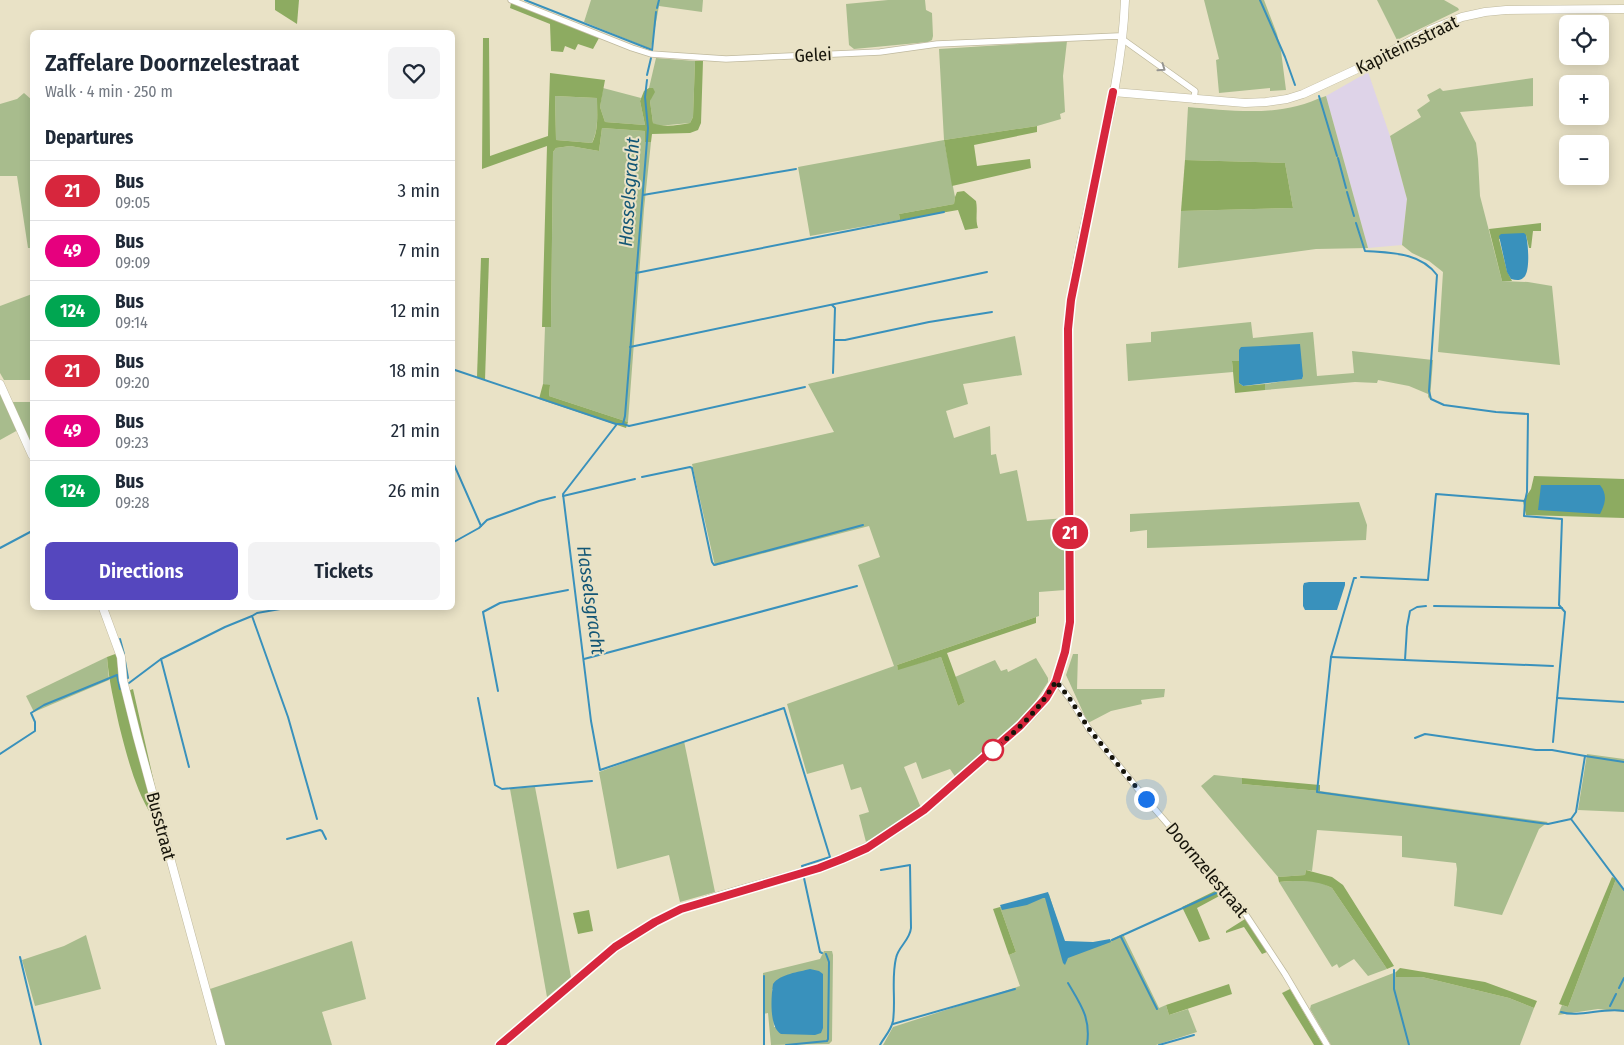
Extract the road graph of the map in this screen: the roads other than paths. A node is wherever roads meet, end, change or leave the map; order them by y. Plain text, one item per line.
1 (511, 0) edge
2 (1125, 0) edge
3 (1624, 9) edge
4 (1122, 39) junction
5 (1113, 92) junction
6 (1194, 100) junction
7 (0, 384) edge
8 (30, 451) edge
9 (104, 610) edge
10 (1056, 681) junction
11 (221, 1045) edge
12 (500, 1045) edge
13 (1327, 1045) edge

1 - 4 street, Gelei
2 - 4 street
3 - 6 street, Kapiteinsstraat
4 - 5 street
4 -> 6 street
5 - 6 street, Kapiteinsstraat
5 - 10 street
7 - 8 street
9 - 11 street, Busstraat
10 - 12 street
10 - 13 street, Doornzelestraat

